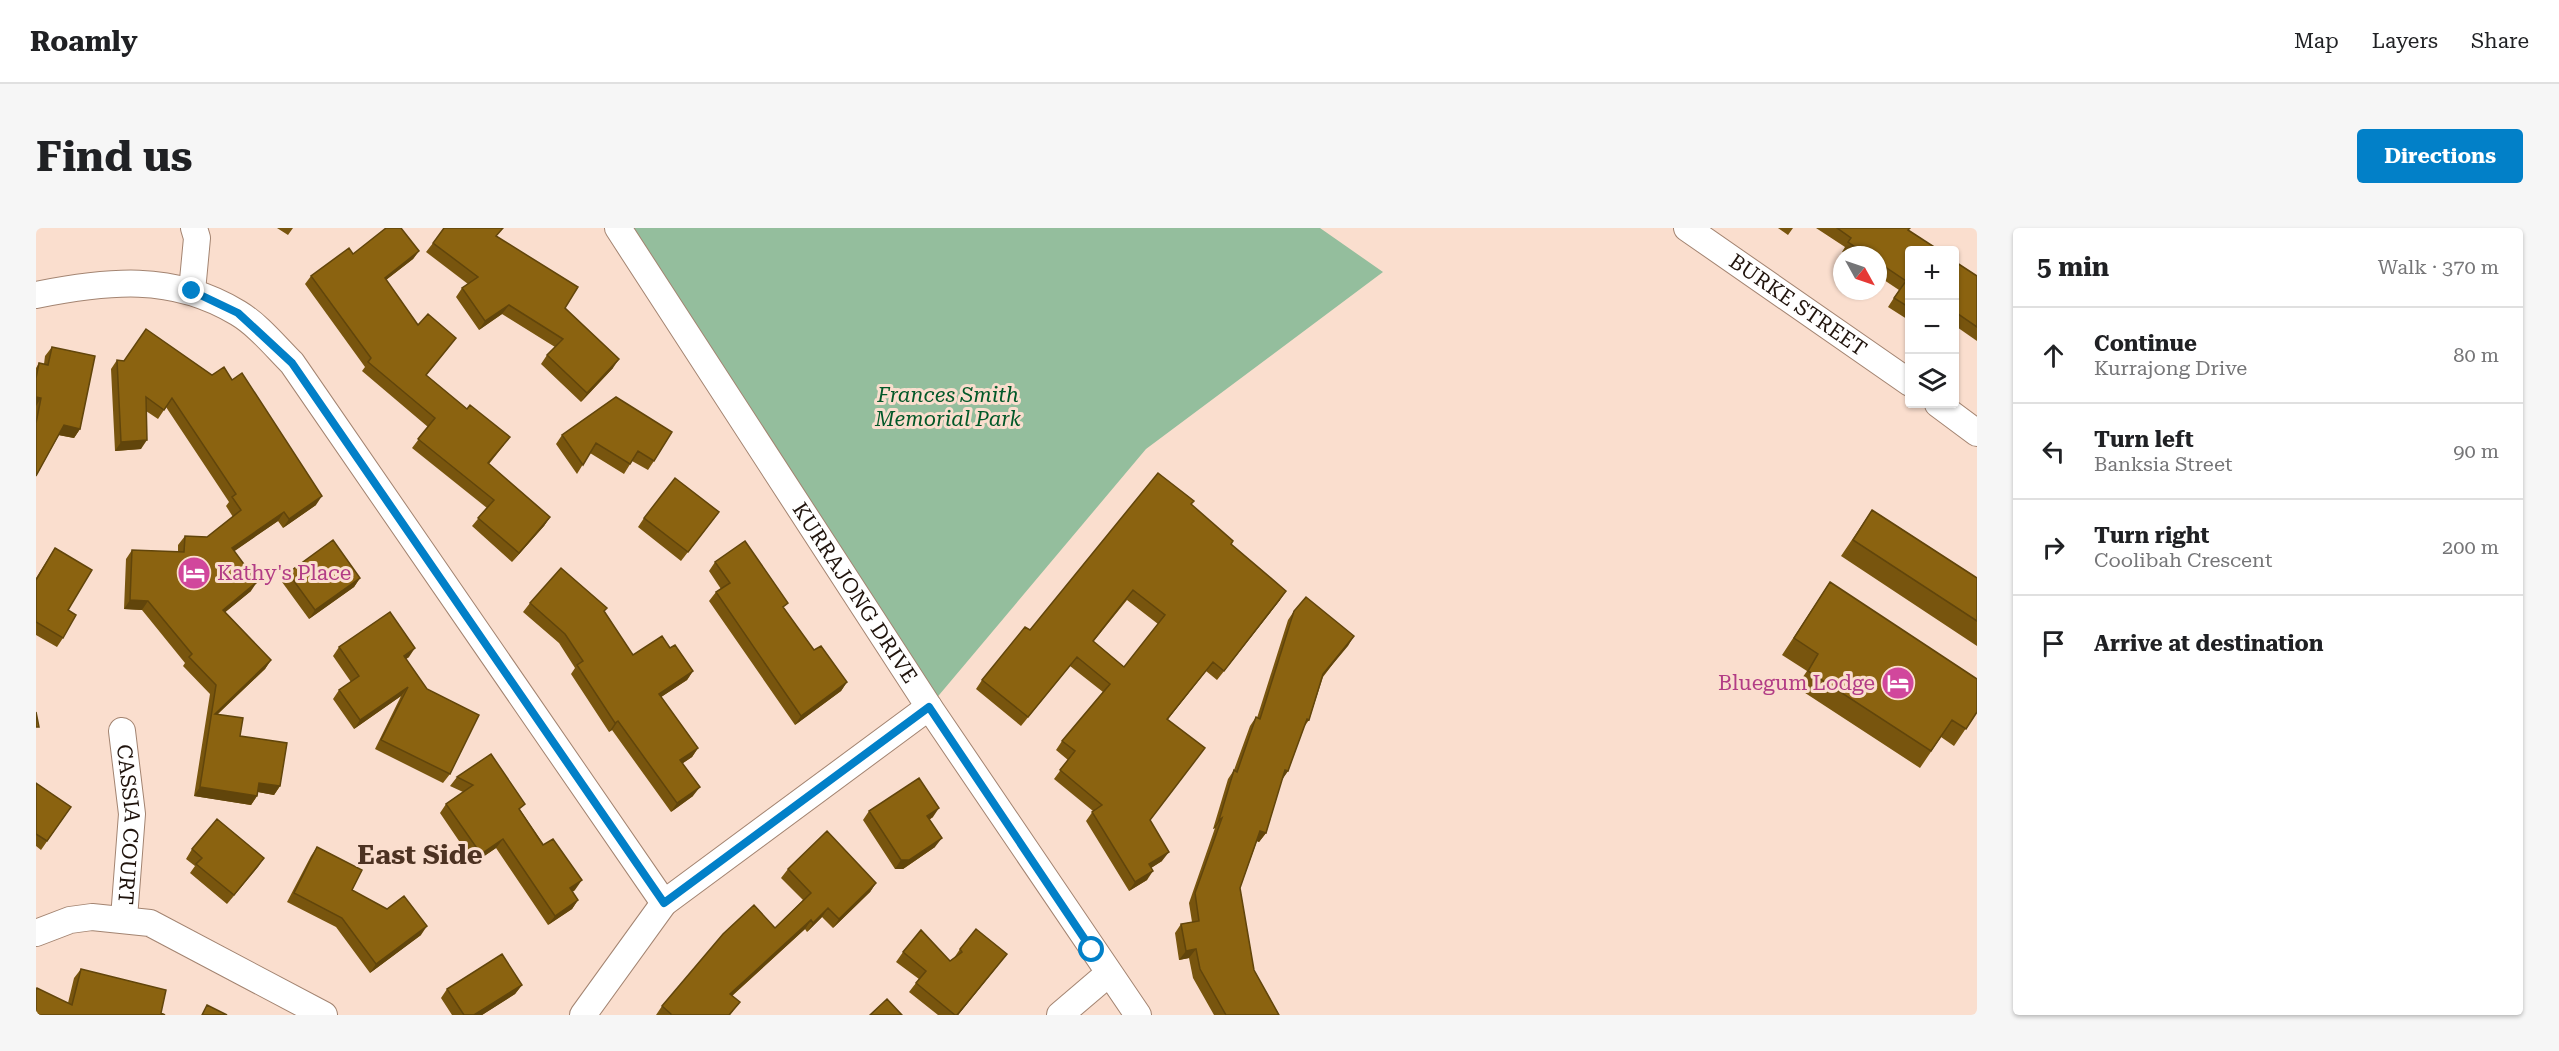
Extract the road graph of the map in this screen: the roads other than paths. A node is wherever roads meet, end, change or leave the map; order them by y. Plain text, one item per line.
1 (195, 228) edge
2 (618, 228) edge
3 (1687, 228) edge
4 (192, 291) junction
5 (36, 295) edge
6 (1905, 380) edge
7 (1943, 408) edge
8 (1977, 433) edge
9 (929, 707) junction
10 (122, 731) dead end
11 (664, 903) junction
12 (124, 918) junction
13 (36, 933) edge
14 (1108, 974) junction
15 (324, 1015) edge
16 (583, 1015) edge
17 (1060, 1015) edge
18 (1138, 1015) edge

1 - 4 street
2 - 9 street, KURRAJONG DRIVE
3 - 6 street, BURKE STREET
4 - 5 street
4 - 11 street
7 - 8 street
9 - 11 street
9 - 14 street, KURRAJONG DRIVE
10 - 12 street, CASSIA COURT
11 - 16 street
12 - 13 street
12 - 15 street
14 - 17 street
14 - 18 street, KURRAJONG DRIVE

